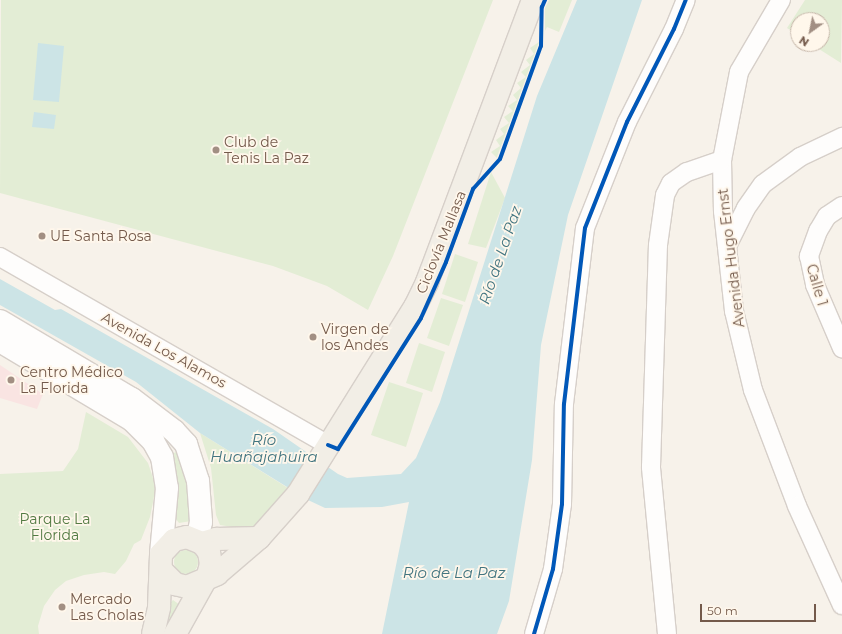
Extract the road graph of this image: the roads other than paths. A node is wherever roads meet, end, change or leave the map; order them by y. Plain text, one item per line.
1 (533, 0) edge
2 (686, 0) edge
3 (781, 0) edge
4 (842, 137) edge
5 (722, 160) junction
6 (842, 206) edge
7 (727, 246) junction
8 (0, 257) edge
9 (0, 321) edge
10 (0, 340) edge
11 (842, 348) edge
12 (323, 452) junction
13 (259, 538) junction
14 (199, 541) junction
15 (161, 562) junction
16 (204, 582) junction
17 (842, 605) edge
18 (153, 634) edge
19 (175, 634) edge
20 (534, 634) edge
21 (667, 634) edge

1 - 12 main road
2 - 20 street
3 - 5 street, Avenida Hugo Ernst
4 - 7 street
5 - 7 street, Avenida Hugo Ernst
5 - 21 street
6 - 11 street, Calle 1
7 - 17 street, Avenida Hugo Ernst
8 - 12 street, Avenida Los Alamos
9 - 14 main road
10 - 15 main road
12 - 13 main road
13 - 14 main road
13 - 16 main road
14 - 15 main road
14 - 16 main road
15 - 16 main road
15 - 18 main road
16 - 19 main road

